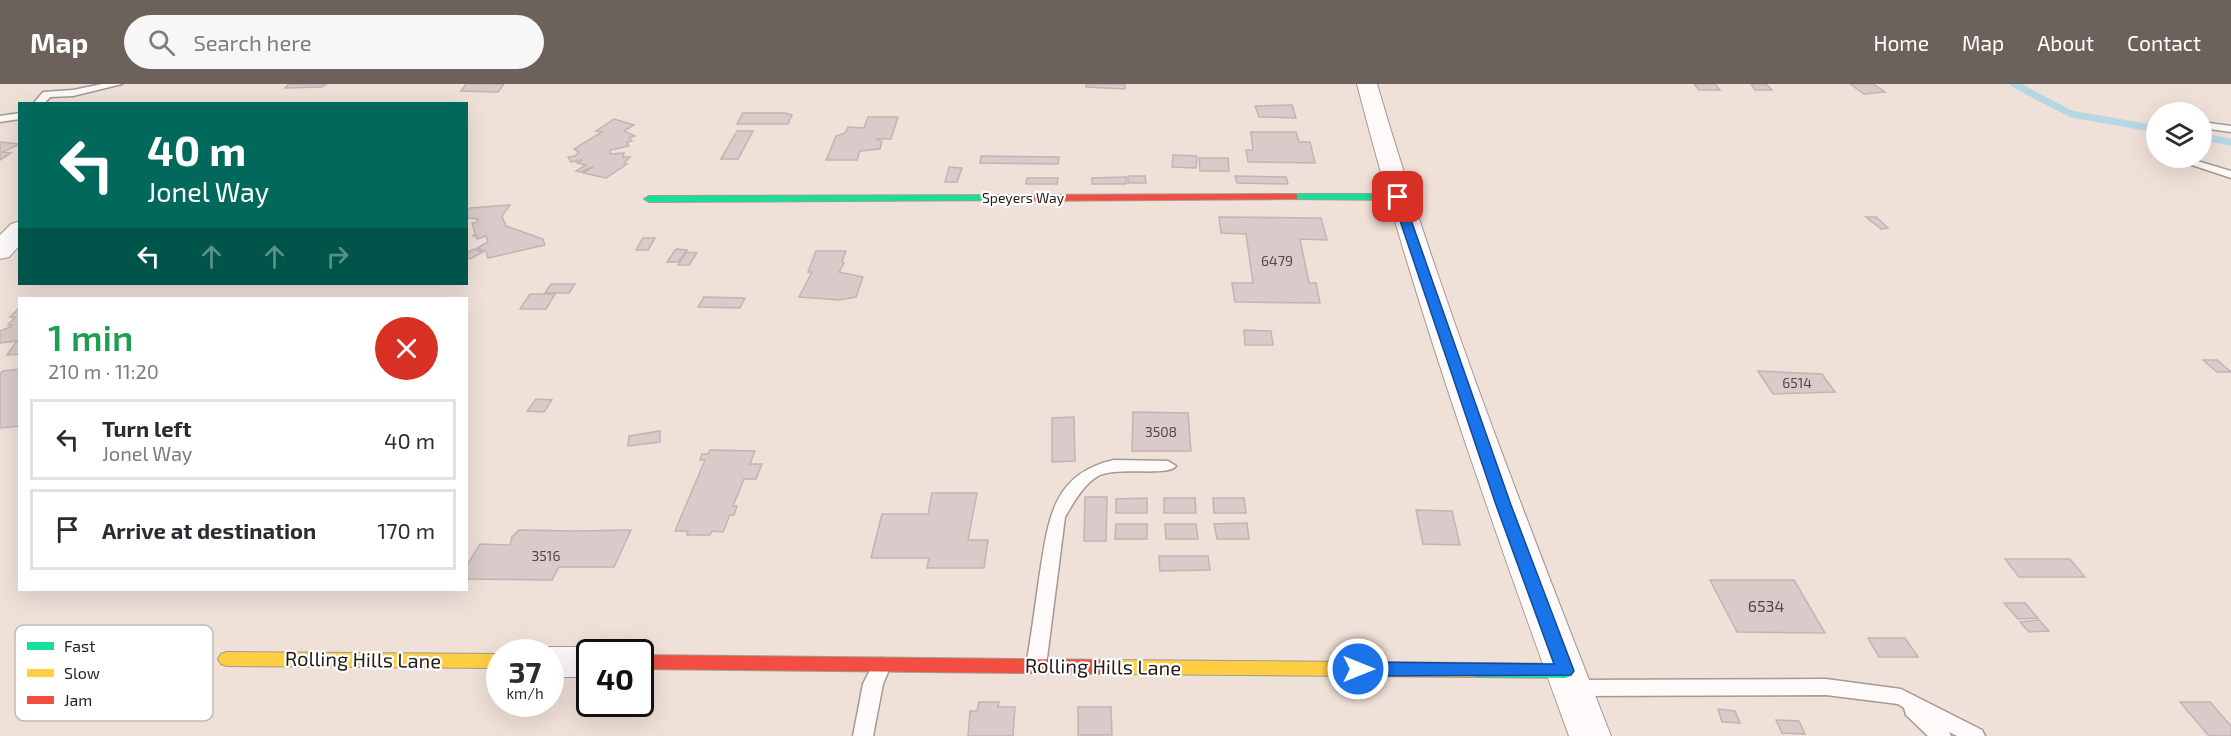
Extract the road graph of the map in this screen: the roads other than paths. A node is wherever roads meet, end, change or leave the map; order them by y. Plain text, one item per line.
1 (117, 84) edge
2 (1367, 84) edge
3 (40, 102) edge
4 (18, 116) edge
5 (0, 119) edge
6 (2212, 126) edge
7 (2231, 129) edge
8 (2209, 168) edge
9 (2231, 175) edge
10 (1398, 197) junction
11 (649, 199) dead end
12 (18, 232) edge
13 (0, 250) edge
14 (1168, 466) dead end
15 (227, 659) dead end
16 (486, 661) edge
17 (654, 663) edge
18 (882, 665) junction
19 (1036, 666) junction
20 (1568, 679) junction
21 (1900, 697) junction
22 (863, 736) edge
23 (1590, 736) edge
24 (1941, 736) edge
25 (1975, 736) edge

1 - 3 lane
2 - 10 street
4 - 5 lane
6 - 7 lane
8 - 9 lane
10 - 11 street, Speyers Way
10 - 20 street
12 - 13 street
14 - 19 lane
15 - 16 street, Rolling Hills Lane
17 - 18 street, Rolling Hills Lane
18 - 19 street, Rolling Hills Lane
18 - 22 lane
19 - 20 street, Rolling Hills Lane
20 - 21 lane
20 - 23 street
21 - 24 lane
21 - 25 lane

